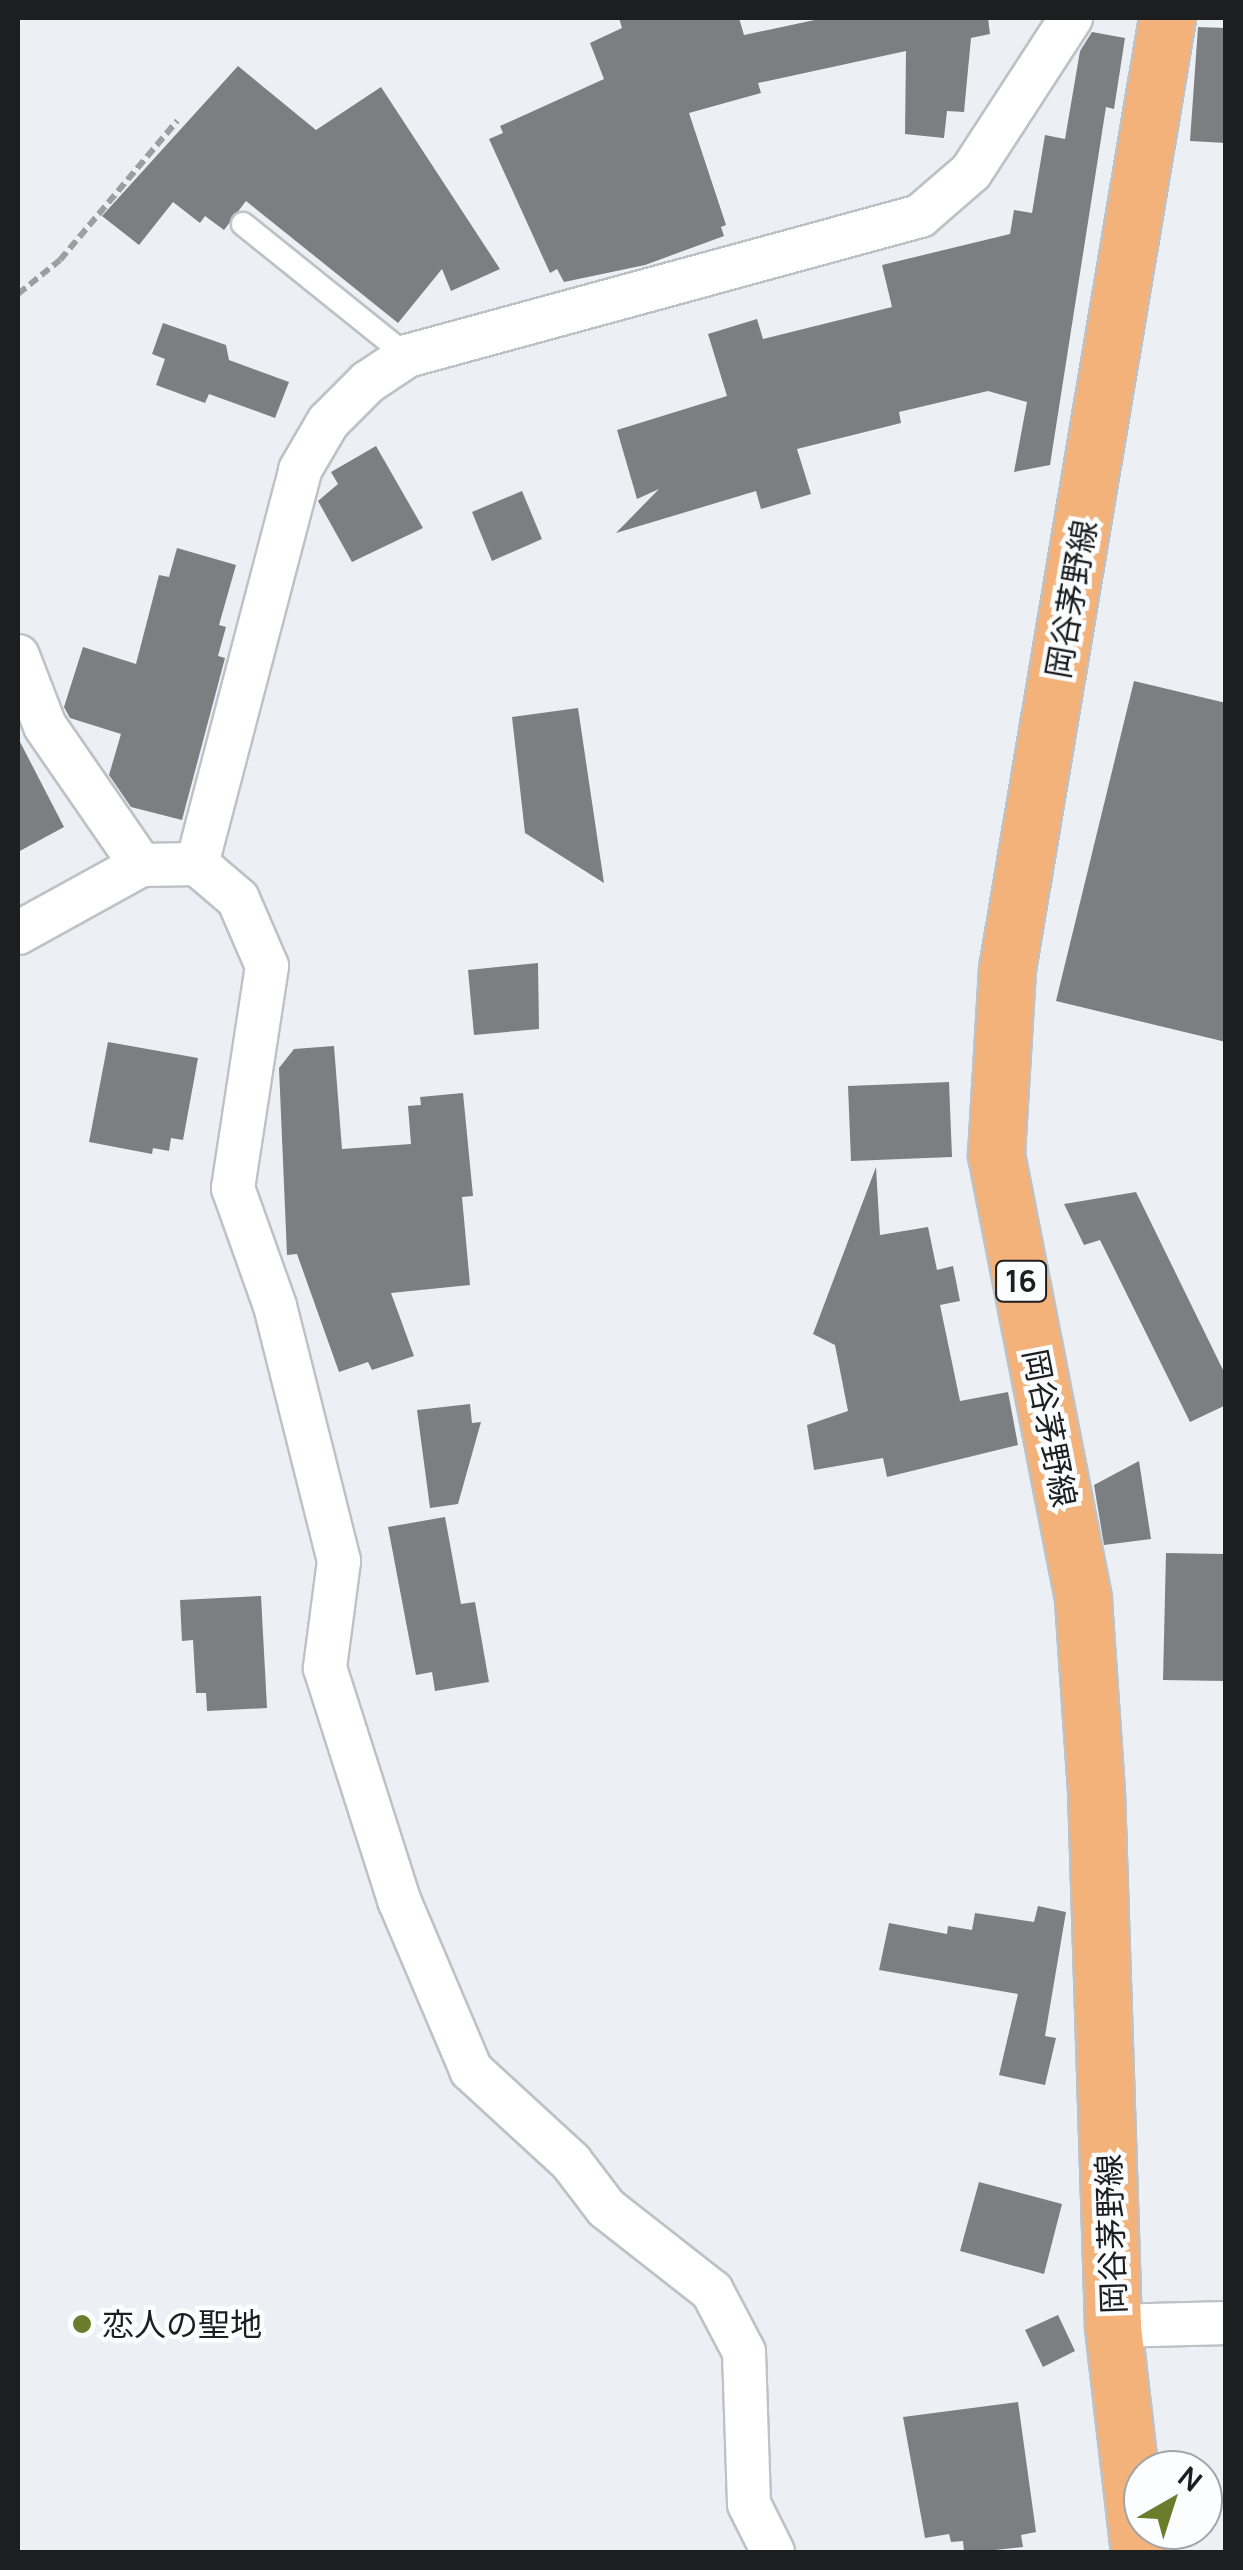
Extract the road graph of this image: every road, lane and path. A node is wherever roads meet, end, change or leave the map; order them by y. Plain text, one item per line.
1 (1072, 18) edge
2 (1167, 18) edge
3 (177, 121) dead end
4 (244, 224) dead end
5 (18, 294) edge
6 (408, 356) junction
7 (18, 656) edge
8 (196, 864) junction
9 (141, 865) junction
10 (18, 933) edge
11 (1226, 2323) edge
12 (1113, 2326) junction
13 (773, 2552) edge
14 (1139, 2552) edge

1 - 6 street
2 - 12 main road, 岡谷茅野線 / 16
3 - 5 path
4 - 6 lane
6 - 8 street
7 - 9 street
8 - 9 street
8 - 13 street
9 - 10 street
11 - 12 street
12 - 14 main road, 岡谷茅野線 / 16

